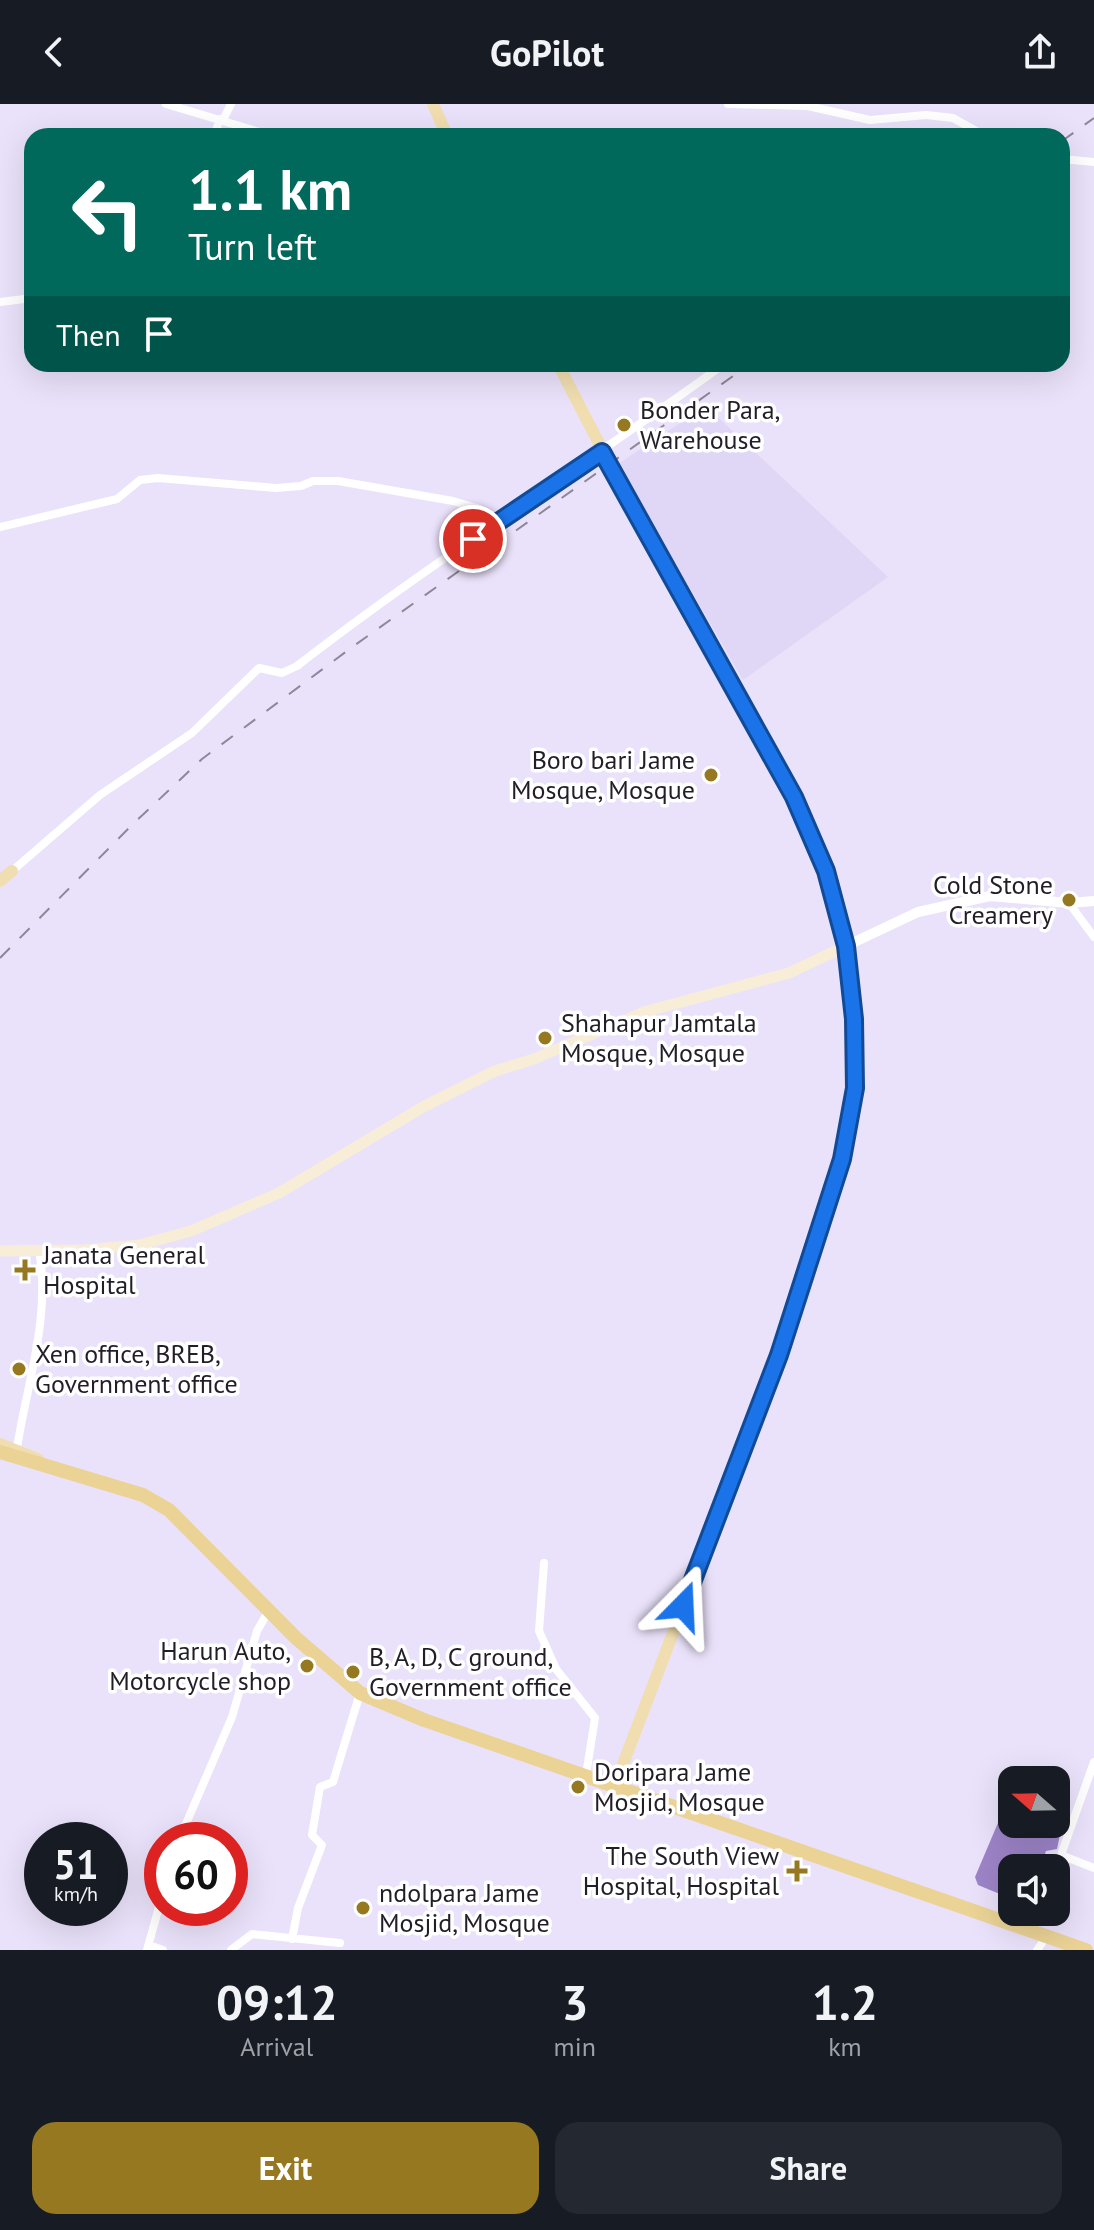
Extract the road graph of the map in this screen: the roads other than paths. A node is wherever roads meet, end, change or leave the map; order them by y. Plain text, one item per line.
1 (166, 104) edge
2 (231, 104) edge
3 (433, 104) edge
4 (728, 104) edge
5 (222, 120) junction
6 (218, 128) edge
7 (238, 128) edge
8 (444, 128) edge
9 (971, 128) edge
10 (1070, 160) edge
11 (1094, 162) edge
12 (24, 299) edge
13 (0, 302) edge
14 (562, 372) edge
15 (713, 372) edge
16 (602, 452) junction
17 (497, 521) junction
18 (0, 527) edge
19 (12, 871) joint
20 (0, 881) edge
21 (1094, 901) edge
22 (1069, 903) junction
23 (1094, 937) edge
24 (846, 946) junction
25 (39, 1250) junction
26 (0, 1251) edge
27 (0, 1444) edge
28 (17, 1448) junction
29 (0, 1452) edge
30 (53, 1467) junction
31 (544, 1563) dead end
32 (269, 1610) junction
33 (360, 1693) junction
34 (1094, 1762) edge
35 (586, 1775) junction
36 (615, 1785) junction
37 (1084, 1789) junction
38 (1094, 1793) edge
39 (187, 1822) edge
40 (1061, 1854) edge
41 (1070, 1859) edge
42 (1094, 1868) edge
43 (154, 1926) edge
44 (1041, 1926) edge
45 (1041, 1934) junction
46 (292, 1939) junction
47 (340, 1943) dead end
48 (148, 1948) edge
49 (163, 1950) edge
50 (231, 1950) edge
51 (1037, 1950) edge
52 (1086, 1950) edge

1 - 5 street
2 - 5 street
3 - 8 main road
4 - 9 street
5 - 6 street
5 - 7 street
10 - 11 street
12 - 13 street
14 - 16 main road
15 - 16 street
16 - 17 street
16 - 24 main road
17 - 18 street
17 - 19 street
19 - 20 main road
21 - 22 street
22 - 23 street
22 - 24 street
24 - 25 main road
24 - 36 main road
25 - 26 main road
25 - 28 street
27 - 28 main road
28 - 30 main road
29 - 30 highway
30 - 32 highway
31 - 35 street
32 - 33 highway
32 - 39 street
33 - 35 highway
33 - 46 street
34 - 37 street
35 - 36 highway
36 - 45 highway
37 - 38 street
37 - 40 street
41 - 42 street
43 - 48 street
44 - 45 street
45 - 51 street
45 - 52 highway
46 - 47 street
46 - 50 street
48 - 49 street

